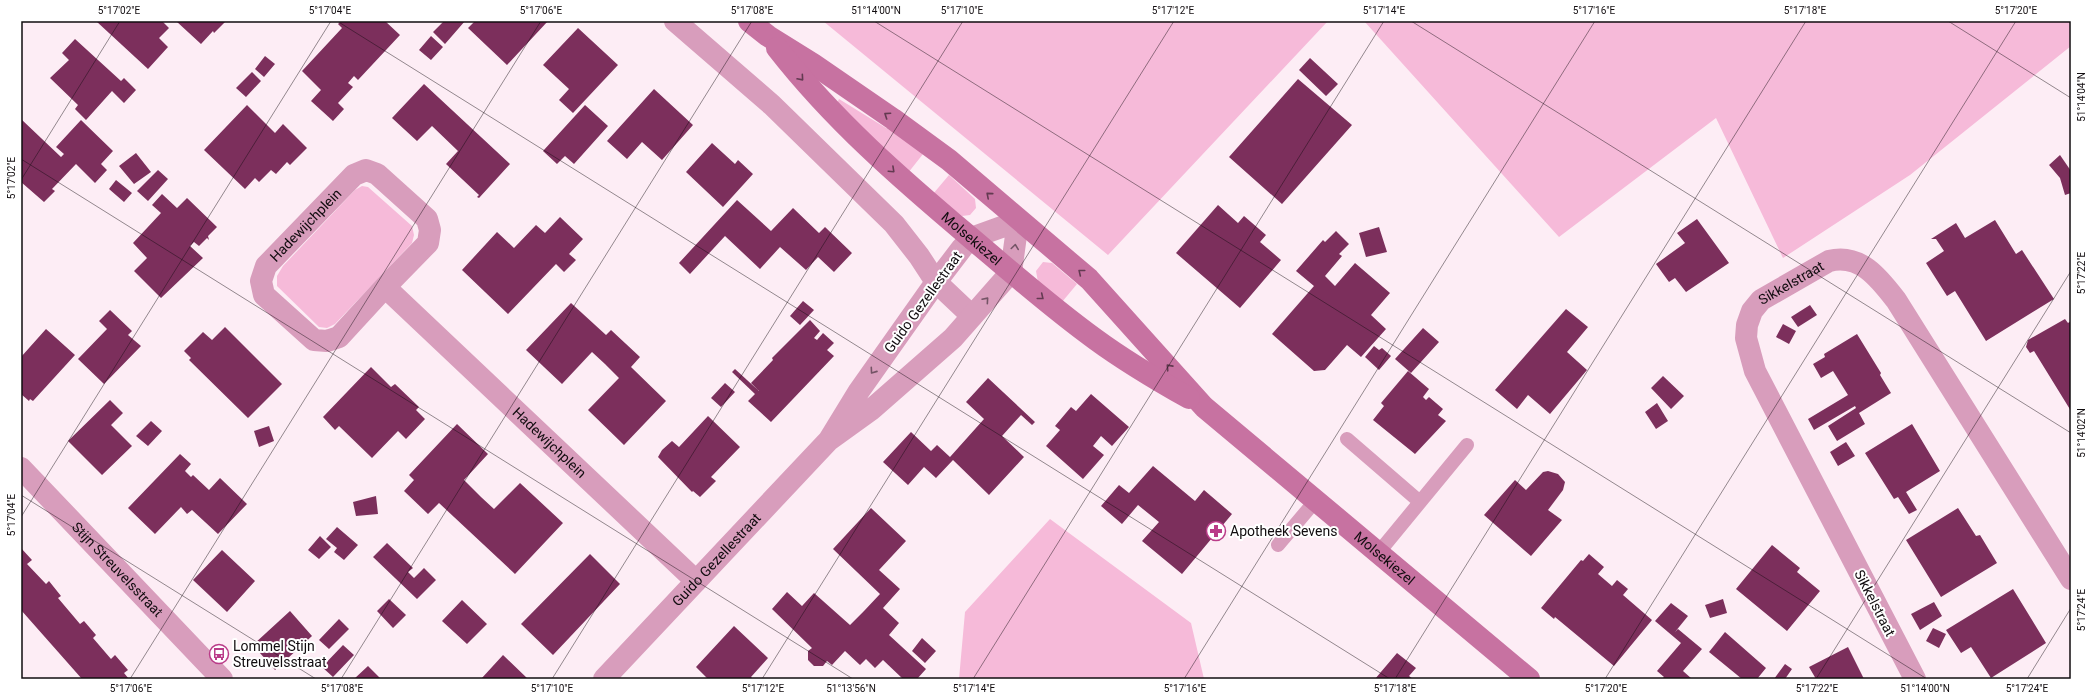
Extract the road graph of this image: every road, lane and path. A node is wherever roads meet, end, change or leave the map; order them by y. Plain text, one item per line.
1 (675, 21) edge
2 (749, 21) edge
3 (768, 36) junction
4 (1018, 221) junction
5 (971, 238) junction
6 (1011, 272) junction
7 (936, 282) junction
8 (385, 287) junction
9 (972, 316) junction
10 (1204, 406) junction
11 (1347, 439) dead end
12 (829, 440) junction
13 (1467, 445) dead end
14 (21, 468) edge
15 (1317, 499) junction
16 (1420, 502) junction
17 (1278, 545) dead end
18 (1379, 552) junction
19 (2071, 579) edge
20 (696, 581) junction
21 (214, 676) edge
22 (604, 679) edge
23 (1529, 679) edge
24 (1915, 679) edge

1 - 7 street
2 - 3 main road, Molsekiezel
4 -> 3 main road, Molsekiezel
3 -> 5 main road, Molsekiezel
4 - 5 street, Guido Gezellestraat
6 -> 4 street
10 -> 4 main road, Molsekiezel
5 - 6 main road, Molsekiezel
5 - 7 street, Guido Gezellestraat
9 -> 6 street, Guido Gezellestraat
6 -> 10 main road, Molsekiezel
7 - 9 street
7 -> 12 street, Guido Gezellestraat
8 - 8 street, Hadewijchplein
8 - 20 street, Hadewijchplein
9 - 12 street, Guido Gezellestraat
10 - 15 main road, Molsekiezel
11 - 16 lane
12 - 20 street, Guido Gezellestraat
13 - 16 lane
14 - 21 street, Stijn Streuvelsstraat
15 - 17 lane
15 - 18 main road, Molsekiezel
16 - 18 lane
18 - 23 main road, Molsekiezel
19 - 24 street, Sikkelstraat
20 - 22 street, Guido Gezellestraat

